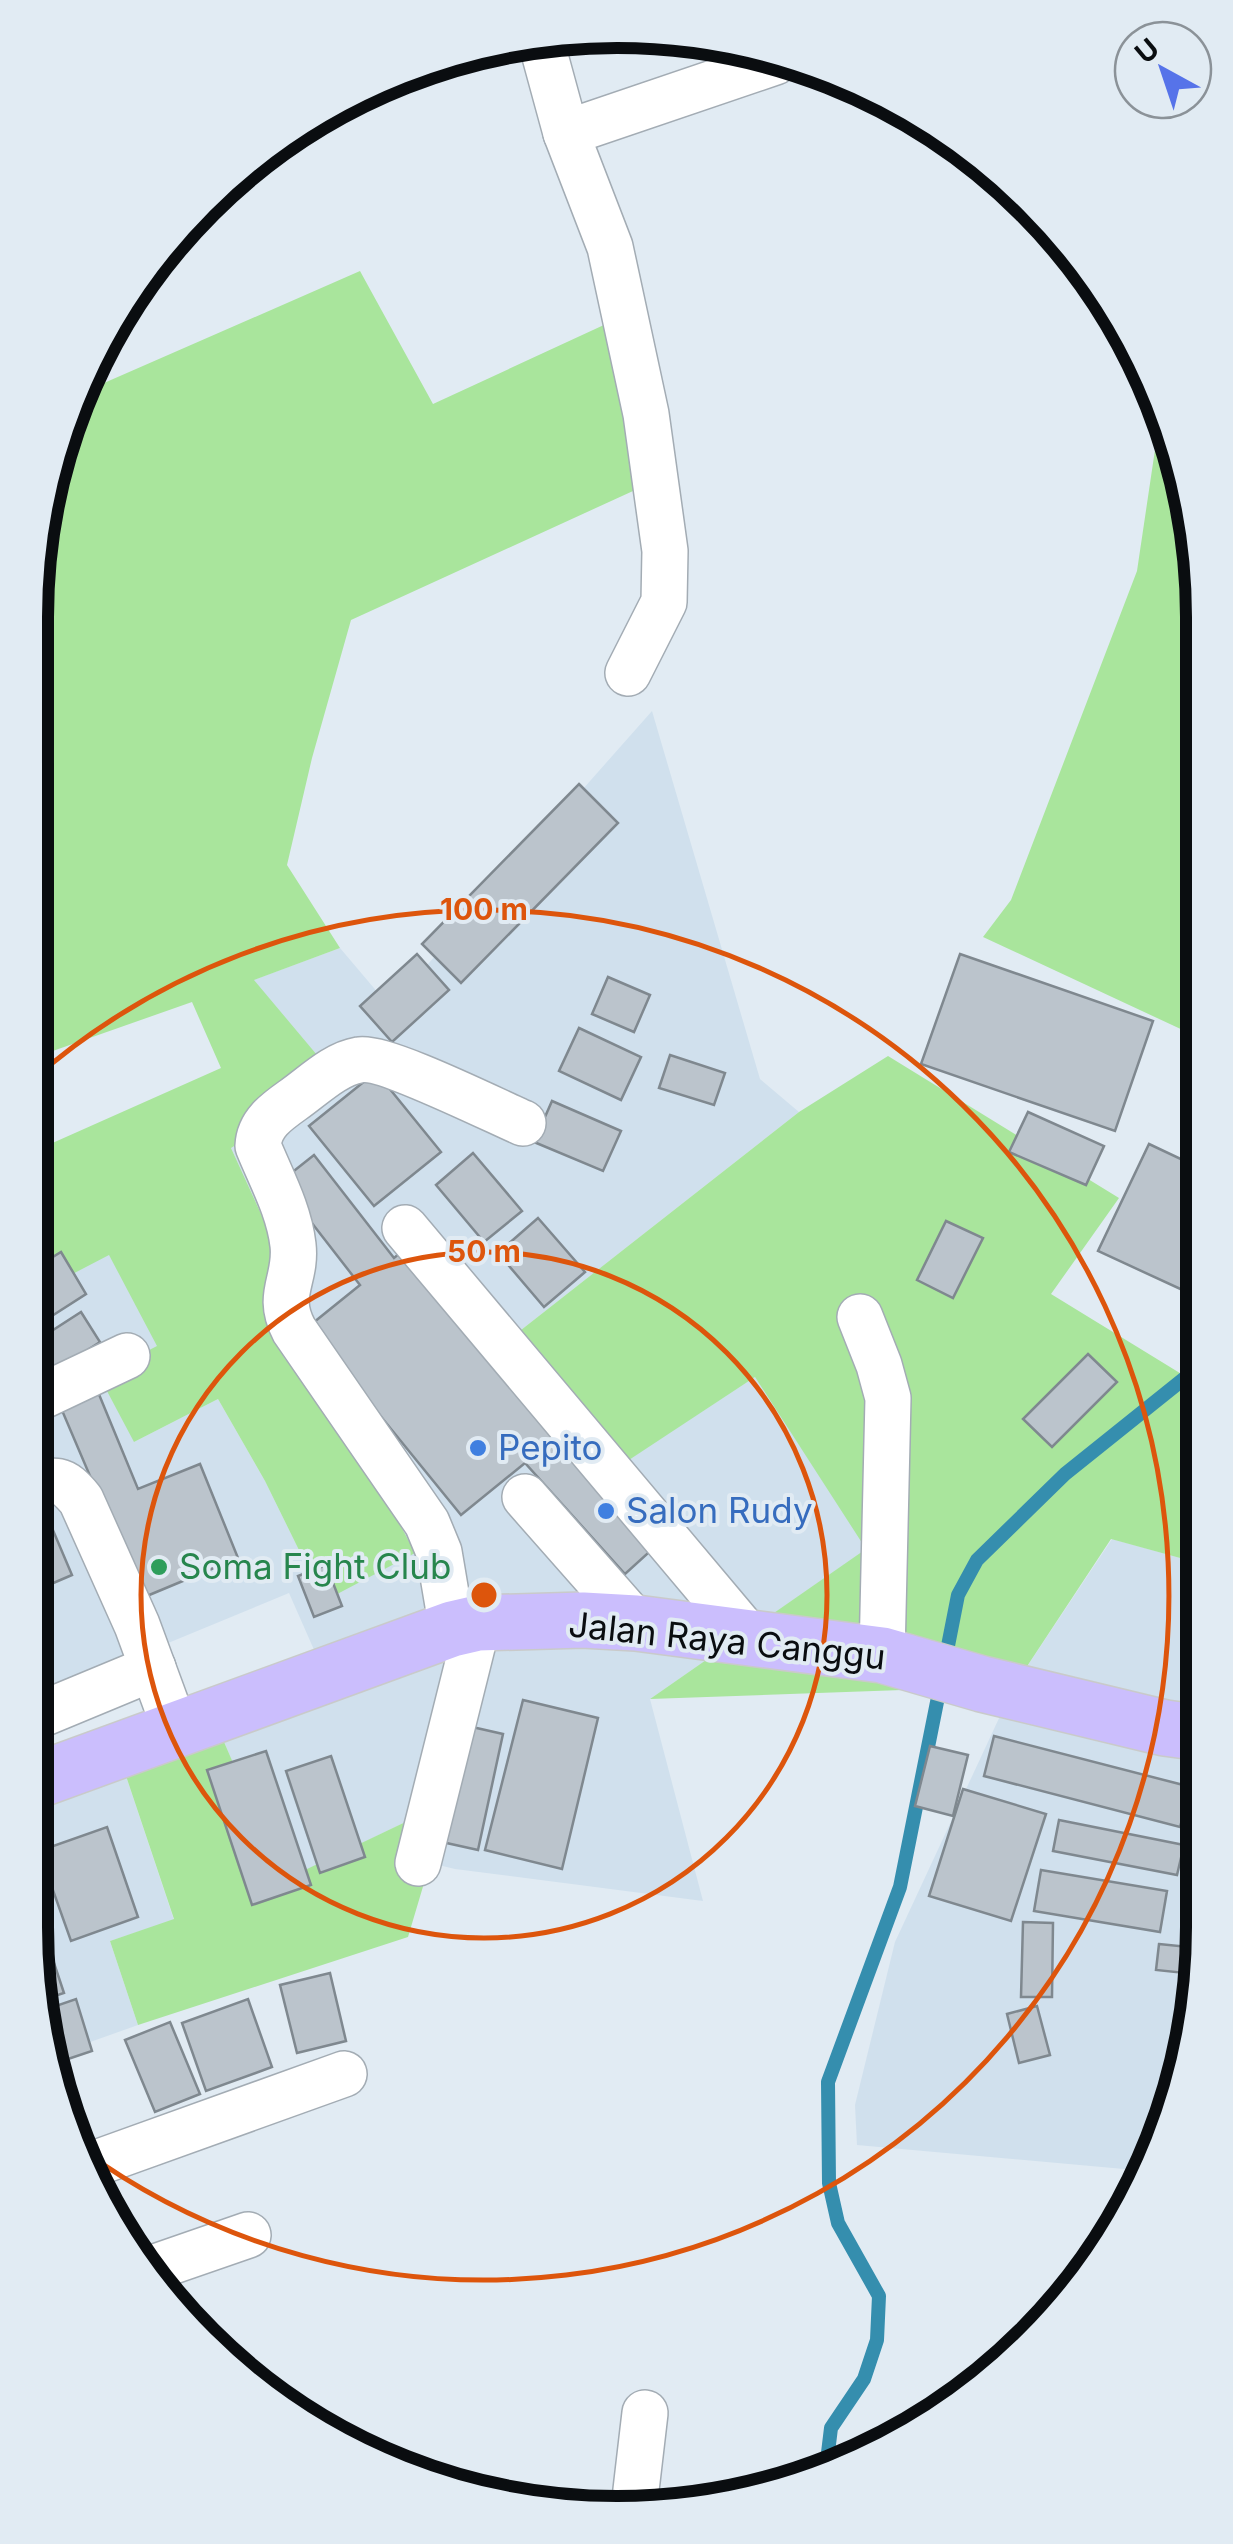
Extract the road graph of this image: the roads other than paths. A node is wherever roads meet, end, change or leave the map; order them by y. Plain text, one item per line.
1 (544, 52) edge
2 (762, 66) edge
3 (566, 132) junction
4 (628, 673) dead end
5 (522, 1123) dead end
6 (405, 1228) dead end
7 (860, 1317) dead end
8 (127, 1356) dead end
9 (48, 1393) edge
10 (48, 1481) edge
11 (525, 1497) dead end
12 (636, 1623) junction
13 (465, 1626) junction
14 (749, 1637) junction
15 (882, 1655) junction
16 (153, 1668) junction
17 (48, 1712) edge
18 (176, 1731) junction
19 (1186, 1731) edge
20 (48, 1777) edge
21 (418, 1863) dead end
22 (344, 2074) dead end
23 (99, 2162) edge
24 (248, 2235) dead end
25 (159, 2266) edge
26 (644, 2413) dead end
27 (635, 2495) edge

1 - 3 street
2 - 3 street
3 - 4 street
5 - 13 street
6 - 14 street
7 - 15 street
8 - 9 street
10 - 16 street
11 - 12 street
12 - 13 main road, Jalan Raya Canggu
12 - 14 main road, Jalan Raya Canggu
13 - 18 main road, Jalan Raya Canggu
13 - 21 street
14 - 15 main road, Jalan Raya Canggu
15 - 19 main road, Jalan Raya Canggu
16 - 17 street
16 - 18 street
18 - 20 main road, Jalan Raya Canggu
22 - 23 street
24 - 25 street
26 - 27 street

